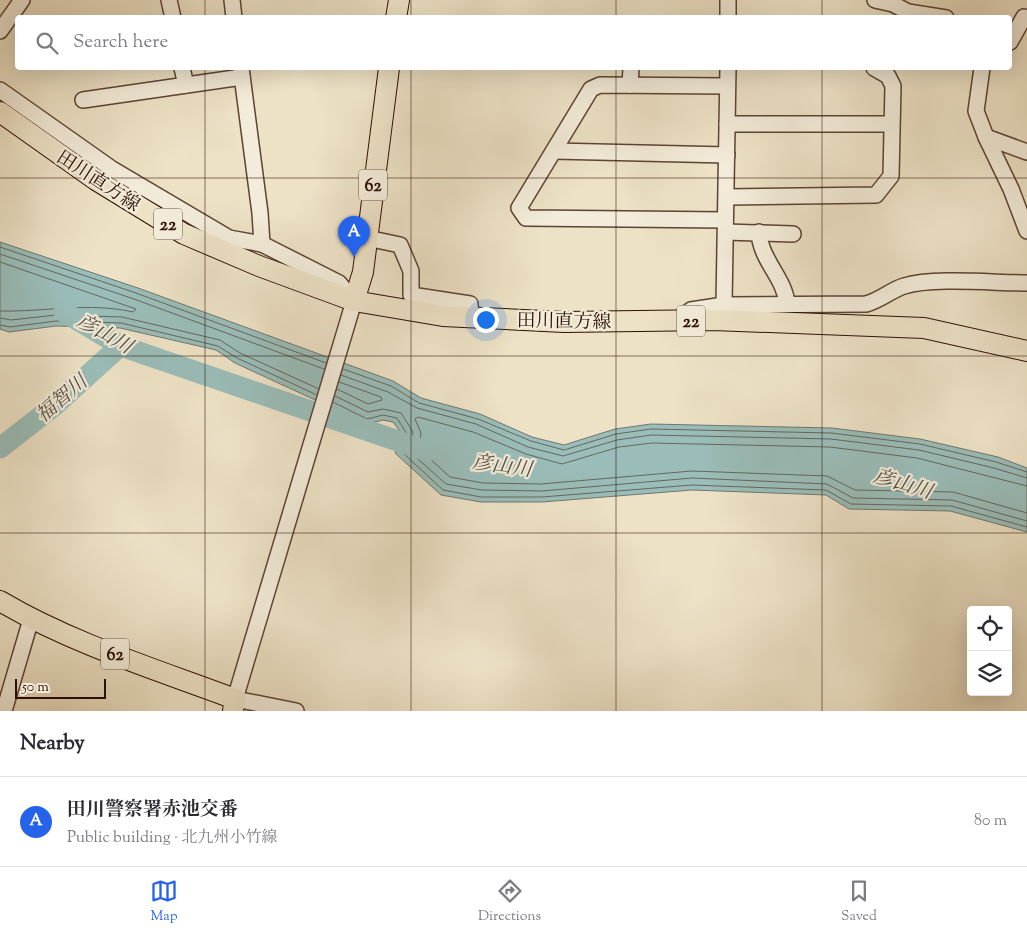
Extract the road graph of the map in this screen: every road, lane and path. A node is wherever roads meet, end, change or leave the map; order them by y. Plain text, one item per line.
1 (22, 0) edge
2 (169, 0) edge
3 (232, 0) edge
4 (398, 0) edge
5 (728, 0) edge
6 (875, 0) edge
7 (895, 2) edge
8 (172, 15) edge
9 (234, 15) edge
10 (396, 15) edge
11 (728, 15) edge
12 (927, 15) edge
13 (1024, 17) dead end
14 (0, 31) edge
15 (1012, 38) edge
16 (182, 70) edge
17 (389, 70) edge
18 (631, 70) edge
19 (728, 70) edge
20 (878, 70) edge
21 (982, 70) edge
22 (241, 72) edge
23 (186, 85) junction
24 (630, 85) junction
25 (727, 86) junction
26 (0, 90) edge
27 (83, 100) dead end
28 (0, 112) edge
29 (727, 124) junction
30 (891, 124) junction
31 (986, 137) junction
32 (554, 151) junction
33 (1027, 152) edge
34 (727, 155) junction
35 (727, 197) junction
36 (726, 226) junction
37 (1027, 231) edge
38 (760, 232) junction
39 (793, 234) dead end
40 (367, 238) junction
41 (262, 244) junction
42 (1027, 283) edge
43 (787, 304) junction
44 (724, 305) junction
45 (353, 308) junction
46 (470, 318) junction
47 (676, 321) junction
48 (1027, 352) edge
49 (0, 601) edge
50 (31, 619) junction
51 (236, 698) edge
52 (4, 711) edge
53 (296, 711) edge

1 - 14 street
2 - 8 street
3 - 9 street
4 - 10 main road
5 - 11 street
6 - 7 street
7 - 12 street
13 - 15 street
16 - 23 street
17 - 40 main road, 62
18 - 24 street
19 - 25 street
20 - 30 street
21 - 31 street
22 - 23 street
22 - 41 street
23 - 27 street
24 - 25 street
24 - 32 street
25 - 29 street
26 - 41 street
28 - 45 main road, 田川直方線 / 22
29 - 30 street
29 - 34 street
30 - 35 street
31 - 33 street
31 - 37 street
32 - 34 street
32 - 36 street
34 - 35 street
35 - 36 street
36 - 38 street
36 - 44 street
38 - 39 street
38 - 43 street
40 - 45 main road, 62
40 - 46 street
41 - 45 street
42 - 43 street
43 - 44 street
44 - 47 street
45 - 46 main road, 田川直方線 / 22
45 - 51 street
46 - 47 main road, 田川直方線 / 22
47 - 48 main road, 田川直方線 / 22
49 - 50 main road, 62
50 - 51 main road, 62
50 - 52 street
51 - 53 street

